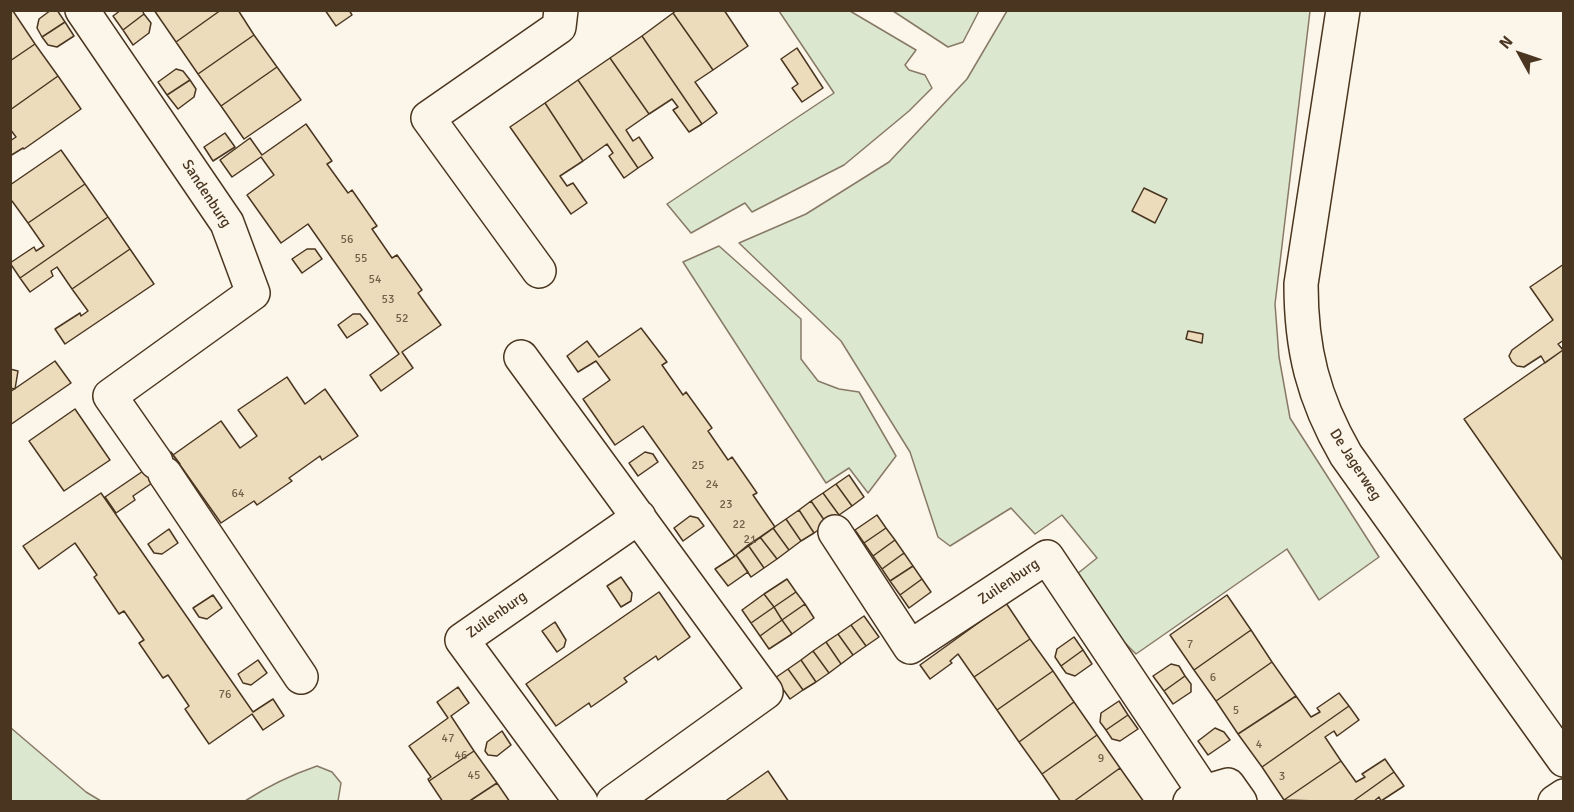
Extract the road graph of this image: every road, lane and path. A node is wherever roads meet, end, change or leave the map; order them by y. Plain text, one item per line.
1 (82, 10) edge
2 (561, 10) edge
3 (1343, 10) edge
4 (539, 272) dead end
5 (521, 357) dead end
6 (639, 517) junction
7 (835, 532) dead end
8 (301, 677) dead end
9 (1563, 760) edge
10 (1563, 796) edge
11 (1197, 797) edge
12 (581, 801) edge
13 (613, 801) edge
14 (1240, 801) edge
15 (1555, 801) edge

1 - 8 street, Sandenburg
2 - 4 street
3 - 9 street, De Jagerweg
5 - 6 street
6 - 12 street, Zuilenburg
6 - 13 street
7 - 11 street, Zuilenburg
10 - 15 street
11 - 14 street, Zuilenburg

